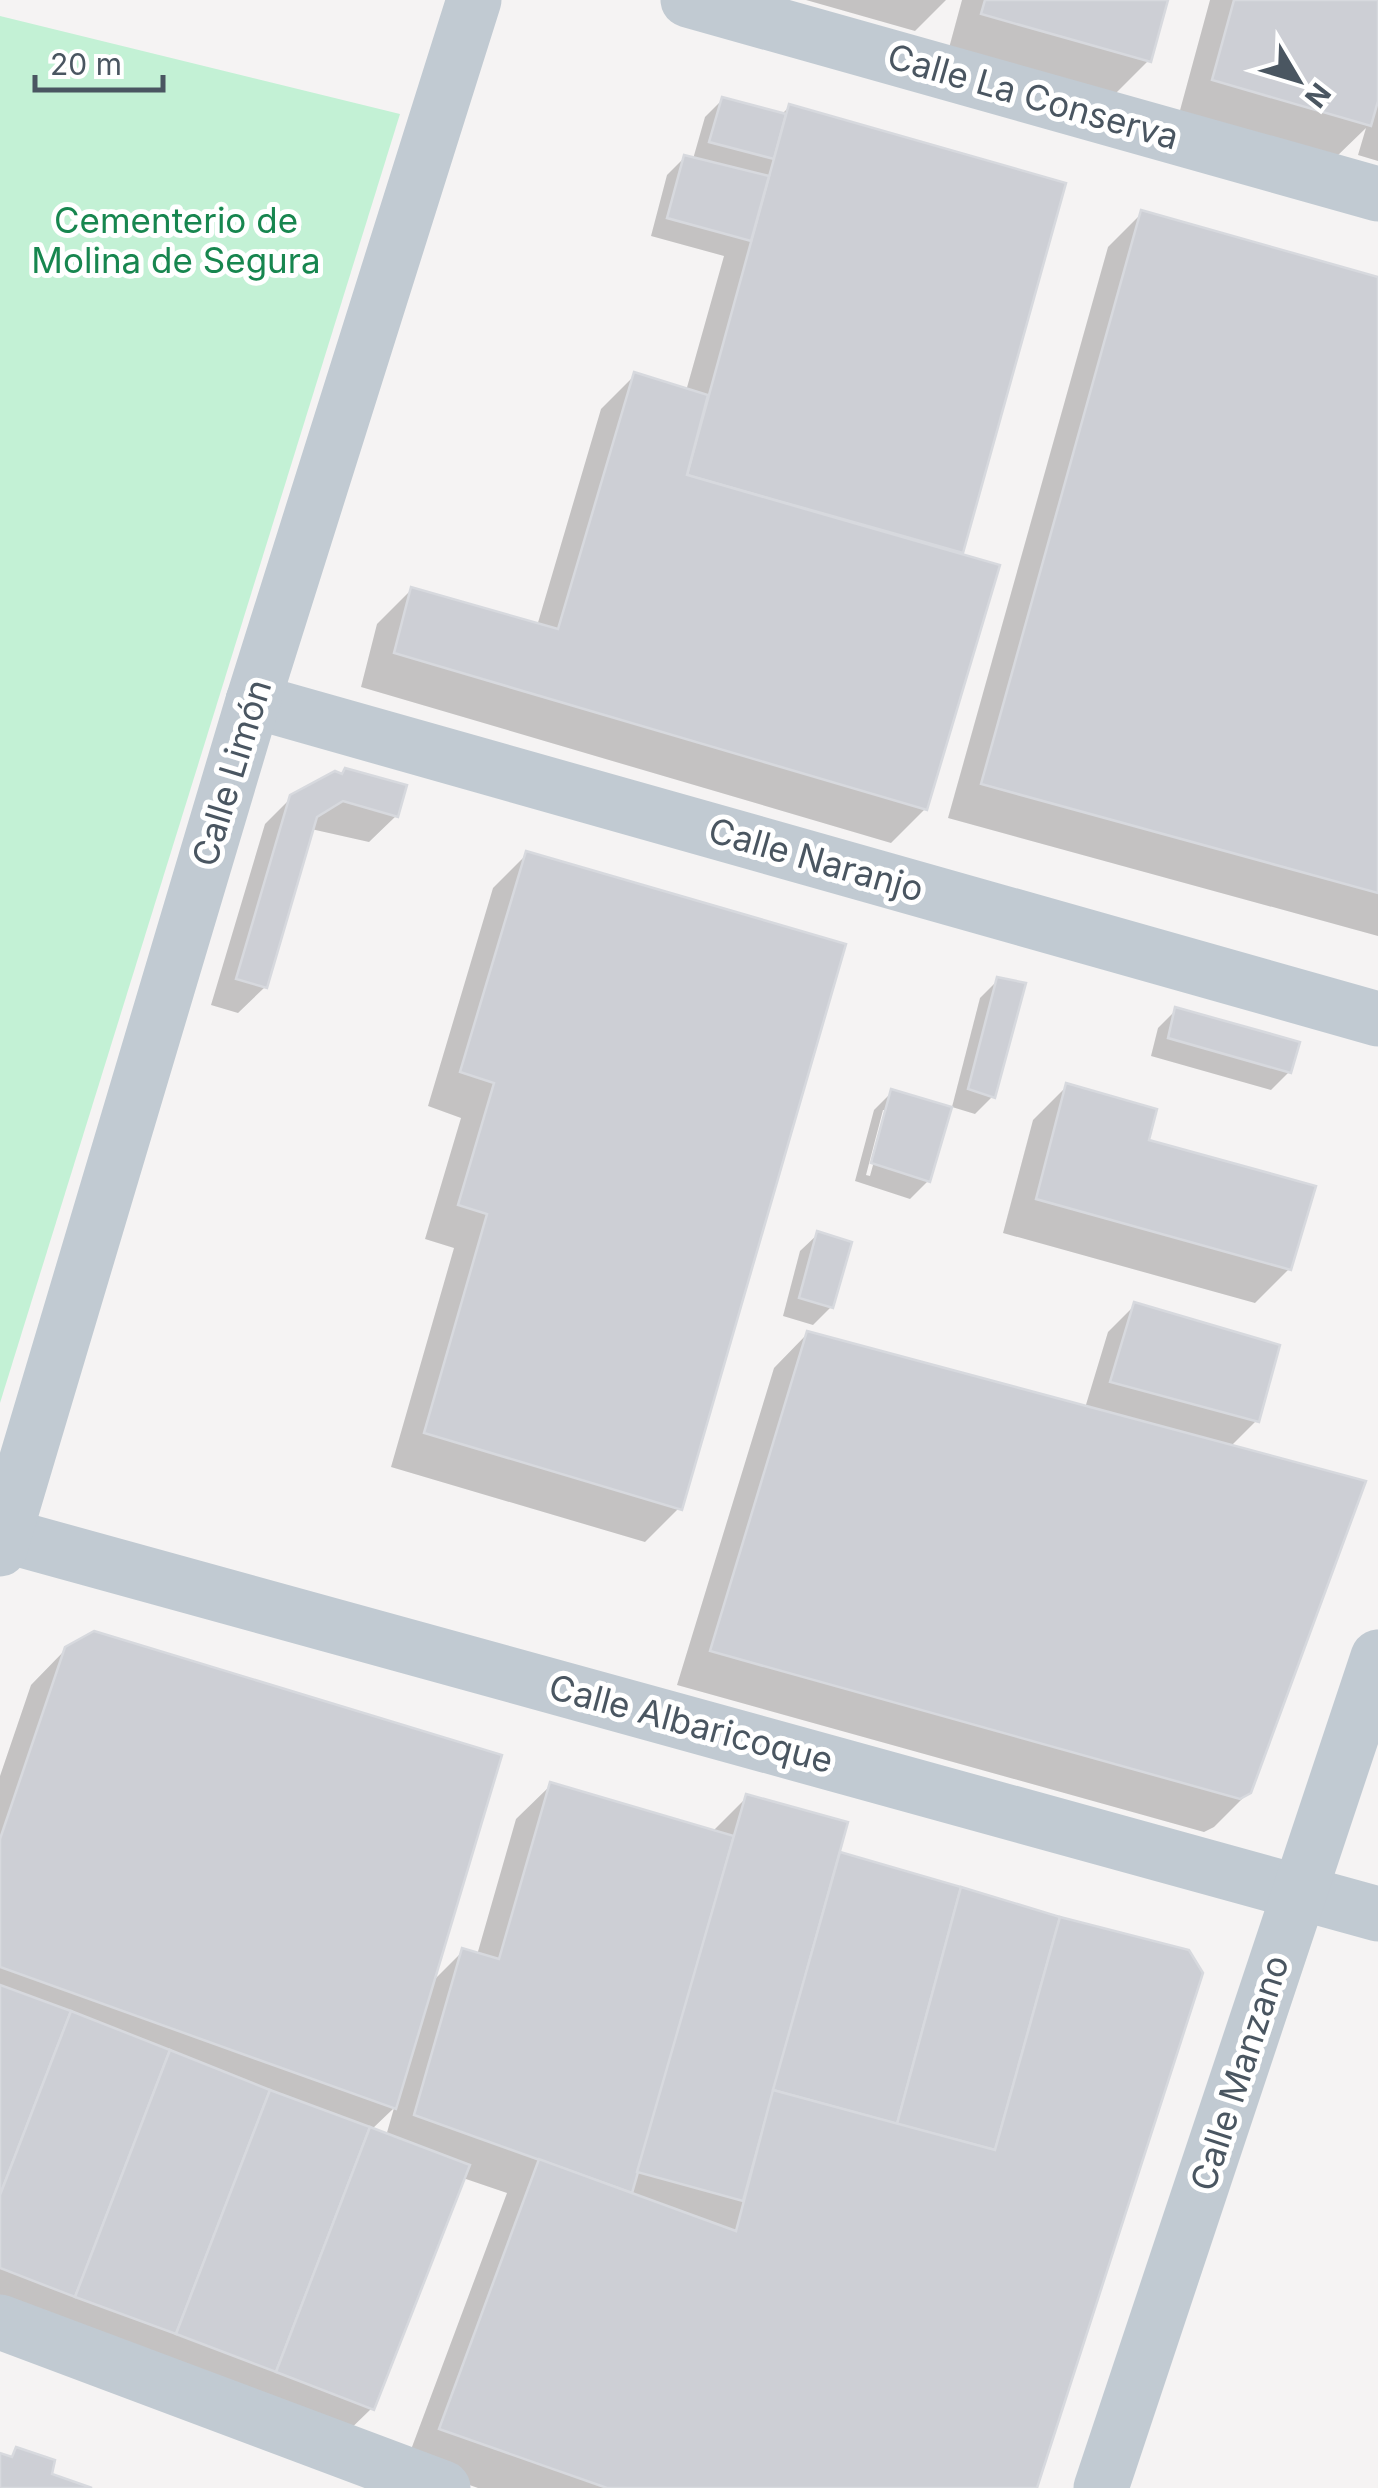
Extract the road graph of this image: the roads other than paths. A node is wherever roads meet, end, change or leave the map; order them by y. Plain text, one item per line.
1 (474, 0) edge
2 (688, 0) edge
3 (1378, 194) edge
4 (253, 701) junction
5 (1378, 1019) edge
6 (2, 1542) edge
7 (1378, 1657) edge
8 (1300, 1891) junction
9 (1378, 1914) edge
10 (0, 2322) edge
11 (443, 2488) edge
12 (1101, 2488) edge

1 - 4 street, Calle Limón
2 - 3 street, Calle La Conserva
4 - 5 street, Calle Naranjo
4 - 6 street, Calle Limón
6 - 8 street, Calle Albaricoque
7 - 8 street, Calle Manzano
8 - 9 street, Calle Albaricoque
8 - 12 street, Calle Manzano
10 - 11 street

